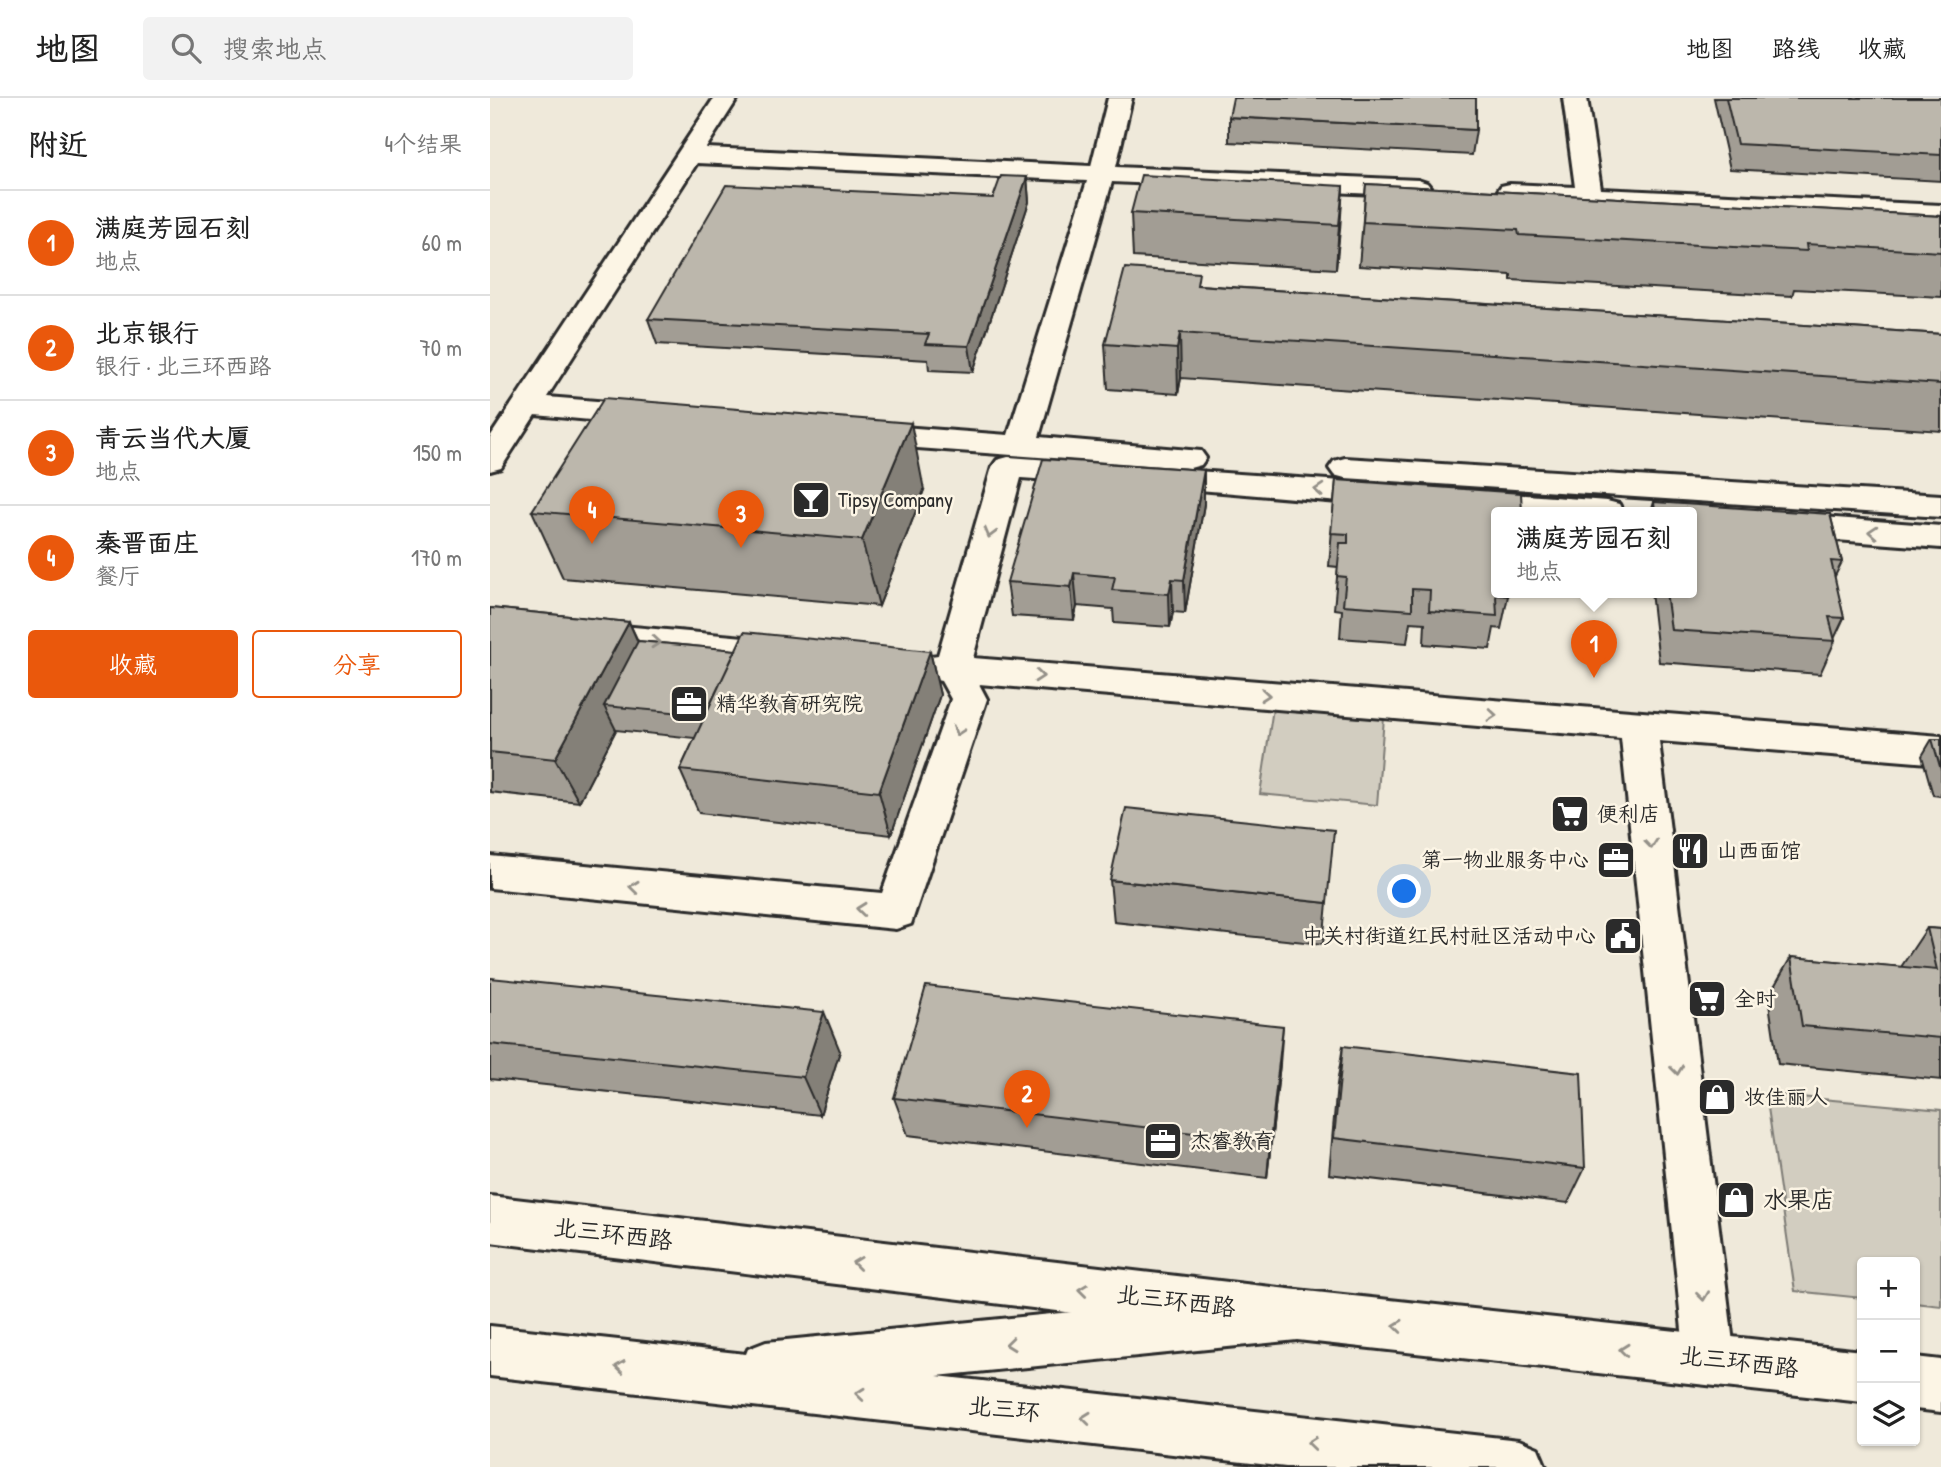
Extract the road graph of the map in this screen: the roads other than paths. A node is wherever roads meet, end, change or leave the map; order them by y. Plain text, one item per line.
1 (726, 98) edge
2 (1120, 98) edge
3 (1575, 98) edge
4 (690, 155) junction
5 (1102, 173) junction
6 (1436, 189) edge
7 (1492, 192) edge
8 (1589, 196) junction
9 (1941, 213) edge
10 (526, 405) junction
11 (677, 418) edge
12 (828, 431) edge
13 (1020, 447) junction
14 (490, 461) edge
15 (1941, 506) edge
16 (1540, 507) edge
17 (1697, 518) edge
18 (1941, 537) edge
19 (490, 627) edge
20 (815, 657) edge
21 (896, 664) edge
22 (952, 669) junction
23 (1639, 727) junction
24 (1941, 750) edge
25 (490, 872) edge
26 (490, 1219) edge
27 (1297, 1315) junction
28 (490, 1351) edge
29 (1710, 1359) junction
30 (687, 1375) junction
31 (1857, 1376) edge
32 (1920, 1384) edge
33 (1941, 1386) edge
34 (1518, 1467) edge

1 - 4 main road
2 - 5 main road
3 - 8 main road
4 - 5 main road
4 - 10 main road
5 - 6 main road
5 - 13 main road
7 - 8 main road
8 - 9 main road
10 - 11 main road
10 - 14 main road
12 - 13 main road
13 - 15 main road
16 -> 22 main road
18 -> 17 main road
19 -> 20 main road
21 - 22 main road
22 -> 23 main road
22 -> 25 main road
23 - 24 main road
23 -> 29 main road
27 -> 26 main road, 北三环西路
29 -> 27 main road, 北三环西路
27 -> 30 main road
30 -> 28 main road, 北三环
29 - 31 main road, 北三环西路
34 -> 30 main road, 北三环
32 - 33 main road

